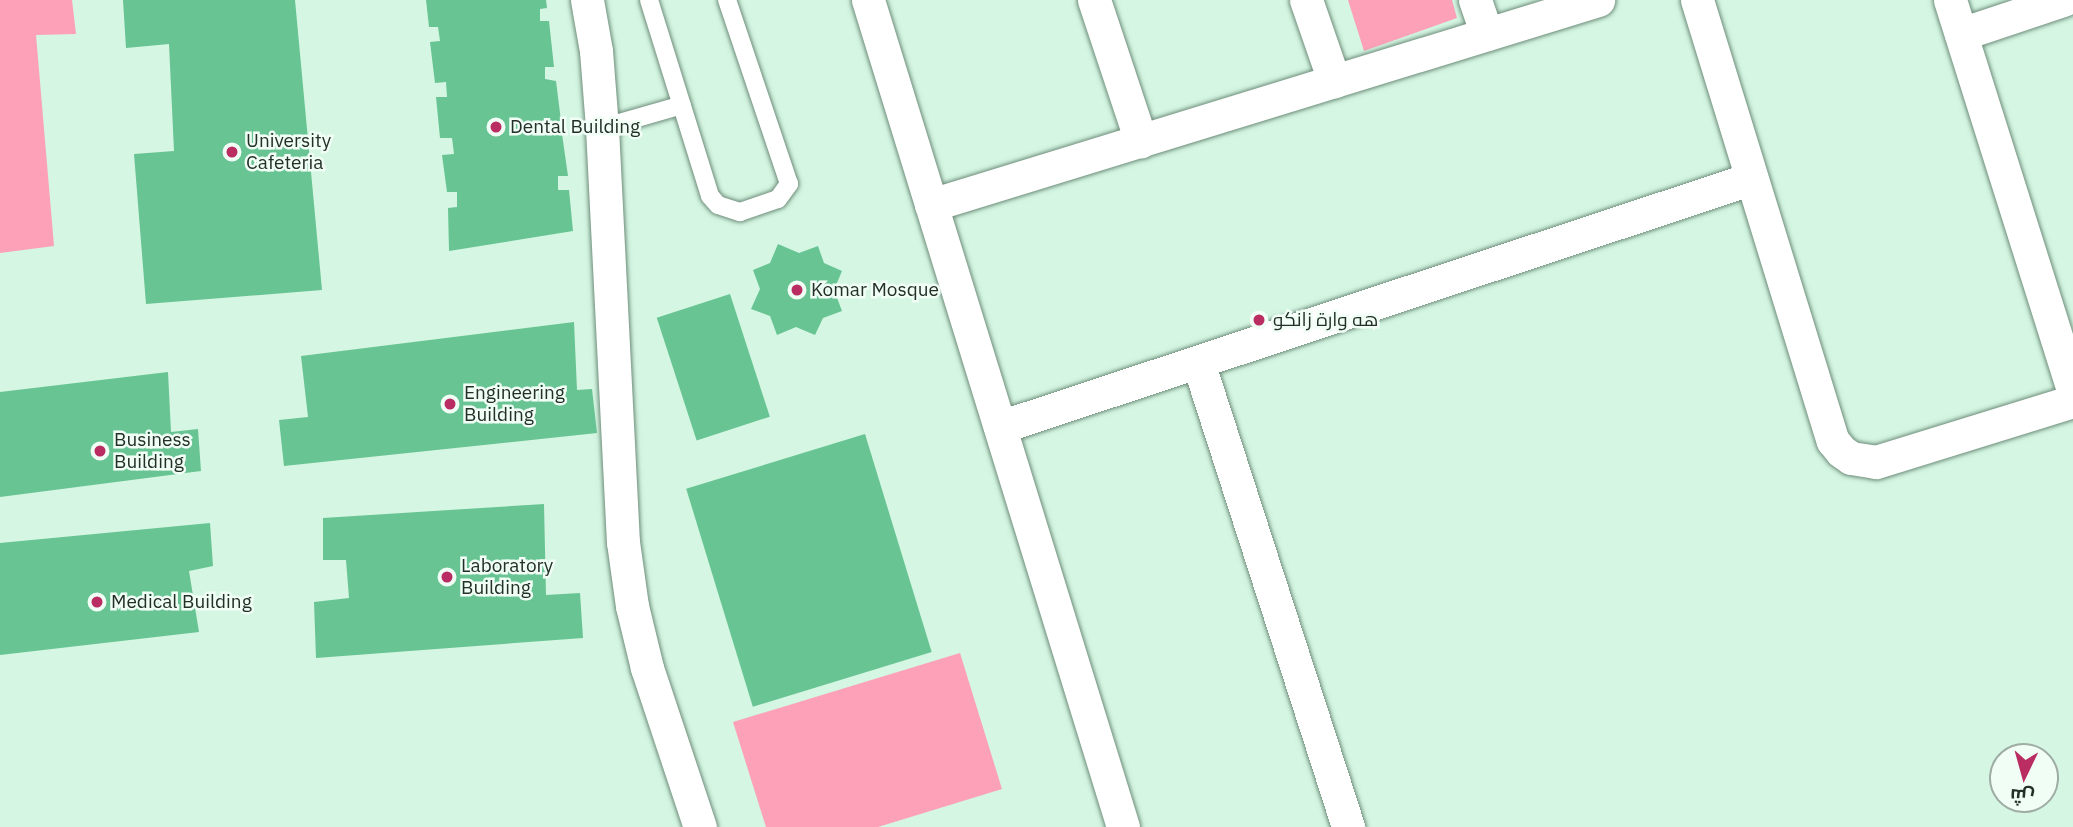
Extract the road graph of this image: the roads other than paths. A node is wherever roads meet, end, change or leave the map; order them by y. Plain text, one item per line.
1 (587, 0) edge
2 (649, 0) edge
3 (727, 0) edge
4 (869, 0) edge
5 (1094, 0) edge
6 (1307, 0) edge
7 (1475, 0) edge
8 (1598, 0) edge
9 (1697, 0) edge
10 (1950, 0) edge
11 (2063, 0) edge
12 (1487, 34) junction
13 (1961, 34) junction
14 (1334, 81) junction
15 (682, 105) junction
16 (602, 128) junction
17 (1141, 141) junction
18 (1750, 179) junction
19 (932, 205) junction
20 (1198, 362) junction
21 (2073, 391) edge
22 (2073, 401) edge
23 (1000, 427) junction
24 (700, 827) edge
25 (1123, 827) edge
26 (1348, 827) edge

1 - 16 street
2 - 15 lane
3 - 15 lane
4 - 19 street
5 - 17 street
6 - 14 street
7 - 12 street
8 - 12 street
9 - 18 street
10 - 13 street
11 - 13 street
12 - 14 street
13 - 21 street
14 - 17 street
15 - 16 lane
16 - 24 street
17 - 19 street
18 - 20 street
18 - 22 street
19 - 23 street
20 - 23 street
20 - 26 street
23 - 25 street

